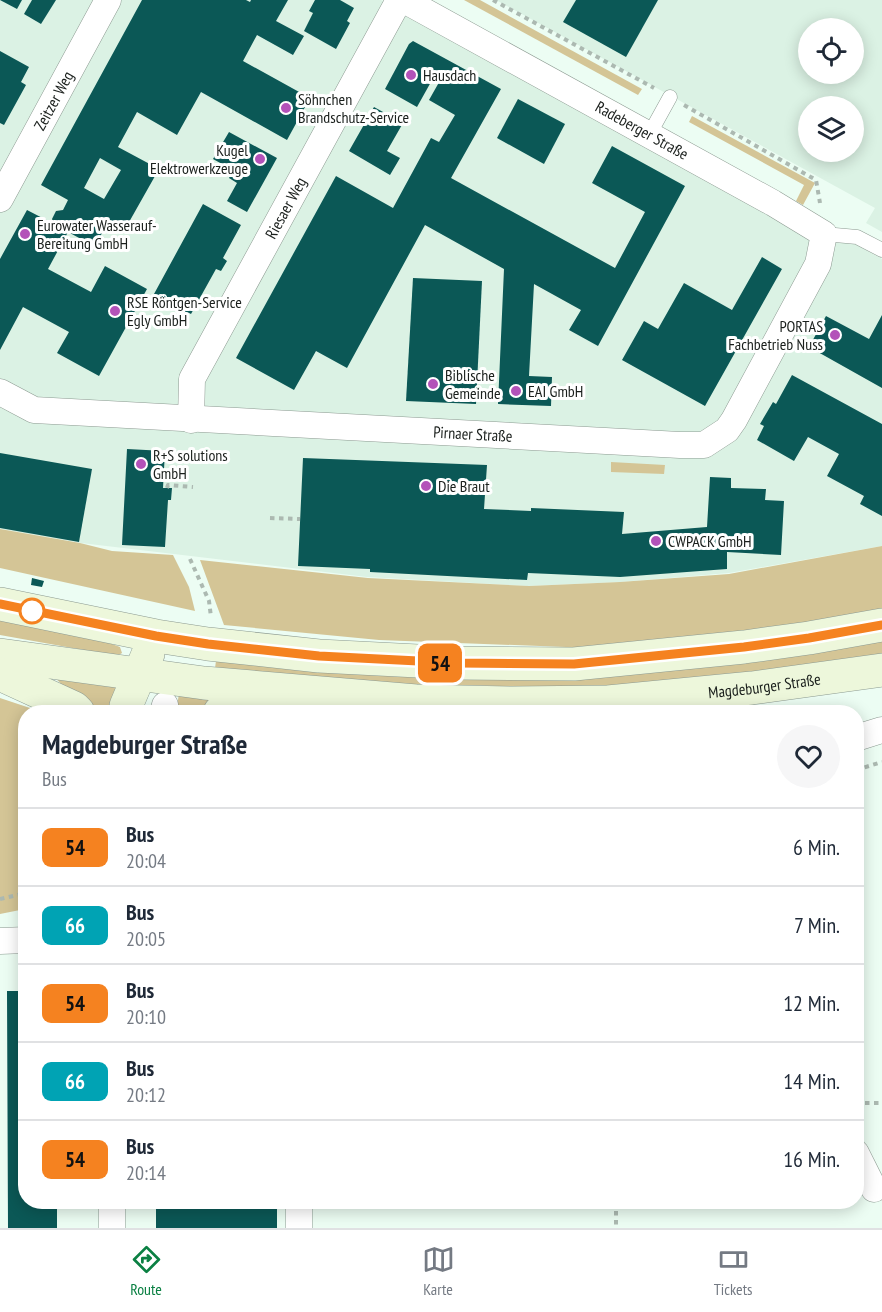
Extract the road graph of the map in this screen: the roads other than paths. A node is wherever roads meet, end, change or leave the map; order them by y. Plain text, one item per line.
1 (108, 0) edge
2 (399, 0) edge
3 (404, 0) edge
4 (670, 97) dead end
5 (649, 135) junction
6 (0, 199) edge
7 (824, 234) junction
8 (882, 250) edge
9 (0, 392) edge
10 (191, 420) junction
11 (0, 604) edge
12 (882, 625) edge
13 (156, 636) junction
14 (0, 655) edge
15 (882, 670) edge
16 (0, 674) edge
17 (284, 690) junction
18 (158, 692) edge
19 (67, 705) edge
20 (134, 705) edge
21 (240, 705) edge
22 (882, 730) edge
23 (864, 736) edge
24 (864, 1169) edge
25 (874, 1189) dead end
26 (112, 1209) edge
27 (299, 1209) edge
28 (112, 1228) edge
29 (299, 1228) edge

1 - 6 street, Zeitzer Weg
2 - 10 street, Riesaer Weg
3 - 5 street, Radeberger Straße
4 - 5 lane
5 - 7 street, Radeberger Straße
7 - 8 lane, Radeberger Straße
7 - 10 street, Pirnaer Straße
9 - 10 street, Pirnaer Straße
11 - 13 main road
12 - 13 main road
13 - 18 main road
14 - 18 main road, Magdeburger Straße
15 - 17 main road, Magdeburger Straße
16 - 19 main road
17 - 18 main road, Magdeburger Straße
17 - 21 main road
18 - 20 main road
22 - 23 street
24 - 25 street
26 - 28 street
27 - 29 street

